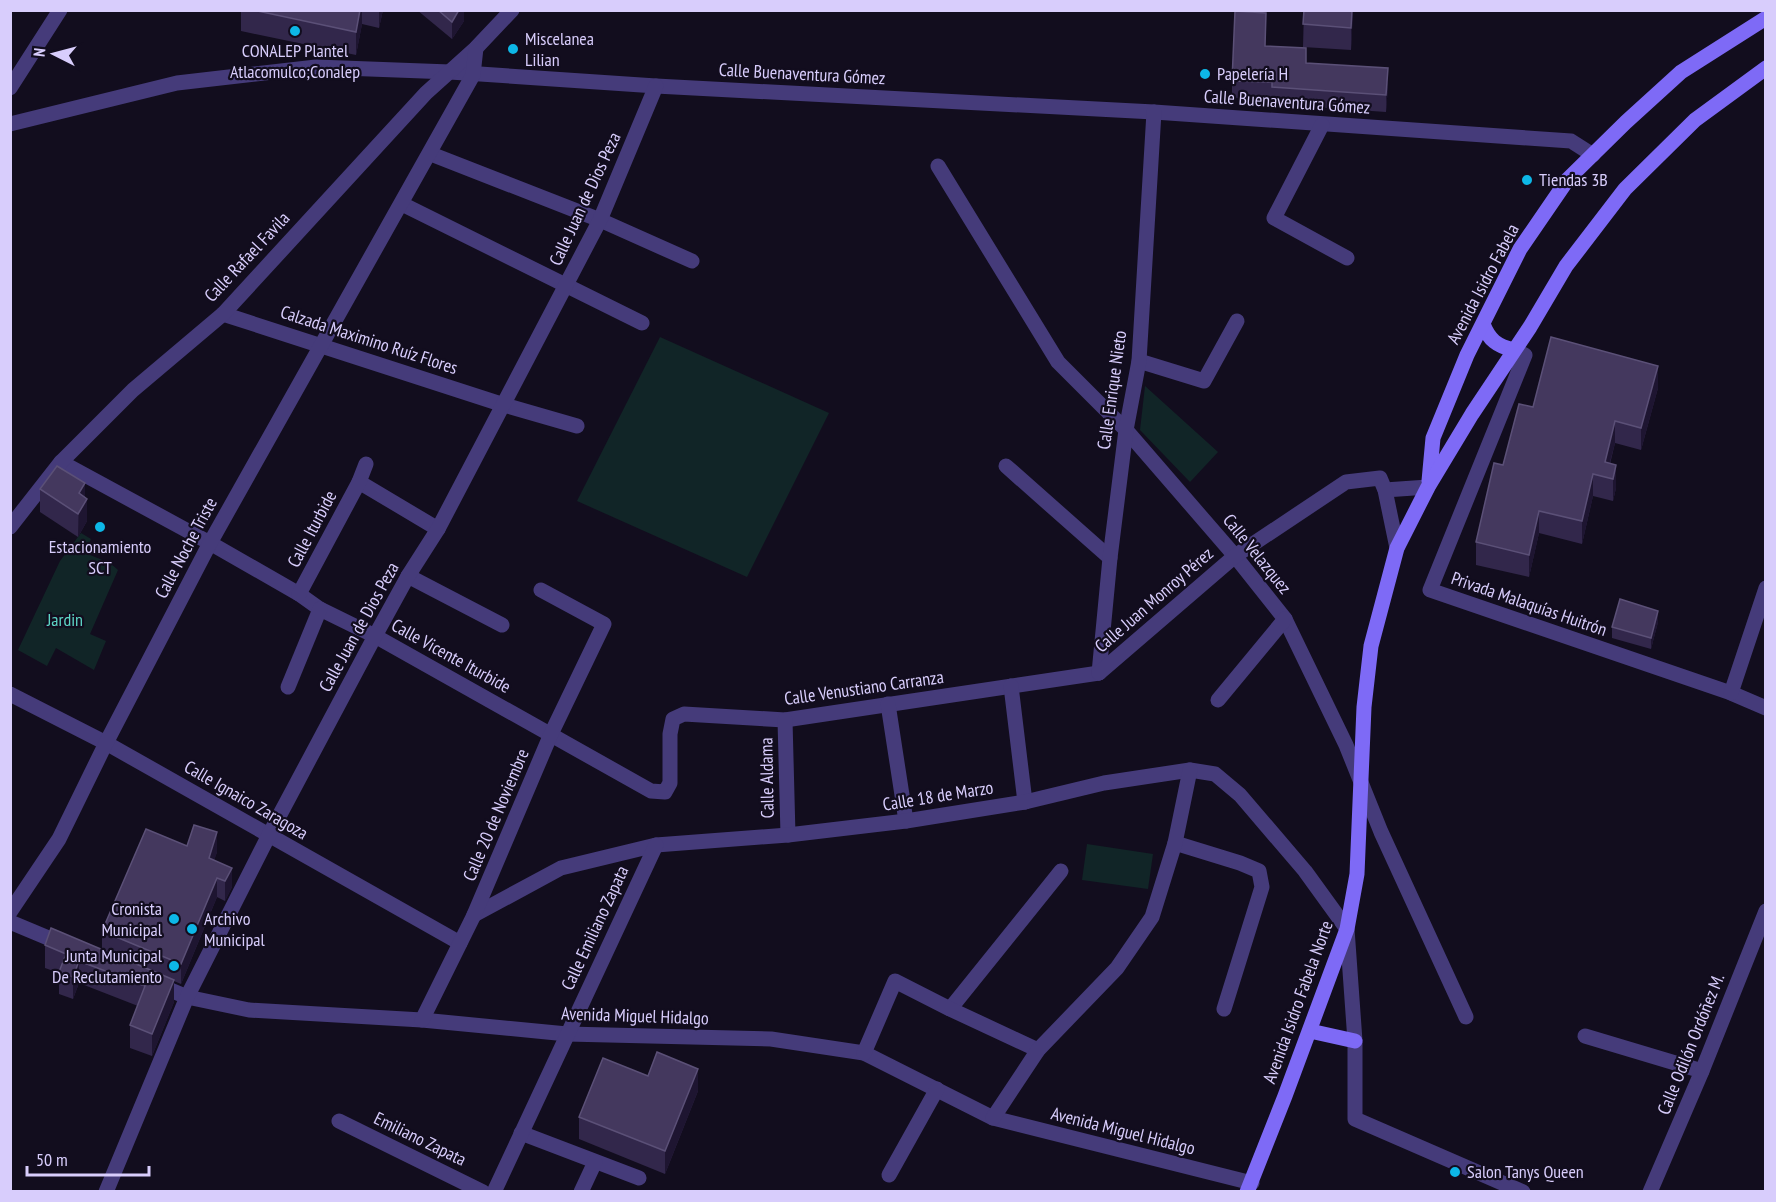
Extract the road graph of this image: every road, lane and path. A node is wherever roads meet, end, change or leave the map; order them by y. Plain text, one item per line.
1 (60, 10) edge
2 (512, 10) edge
3 (1766, 18) edge
4 (476, 48) junction
5 (1766, 68) edge
6 (450, 72) junction
7 (473, 75) junction
8 (656, 86) junction
9 (10, 88) edge
10 (1154, 112) junction
11 (10, 124) edge
12 (1322, 125) junction
13 (430, 154) junction
14 (1593, 155) junction
15 (938, 166) dead end
16 (402, 204) junction
17 (600, 220) junction
18 (1347, 258) dead end
19 (692, 261) dead end
20 (567, 285) junction
21 (223, 314) junction
22 (1237, 321) dead end
23 (642, 323) dead end
24 (1482, 324) junction
25 (320, 344) junction
26 (1514, 350) junction
27 (1139, 361) junction
28 (504, 405) junction
29 (577, 426) dead end
30 (1126, 430) junction
31 (61, 462) junction
32 (366, 464) dead end
33 (1006, 466) dead end
34 (359, 482) junction
35 (1428, 487) junction
36 (1385, 490) junction
37 (10, 527) edge
38 (438, 529) junction
39 (210, 543) junction
40 (1397, 548) junction
41 (1235, 556) junction
42 (1110, 558) junction
43 (408, 576) junction
44 (1766, 588) edge
45 (541, 590) dead end
46 (300, 594) junction
47 (320, 609) junction
48 (1285, 619) junction
49 (502, 625) dead end
50 (375, 636) junction
51 (1099, 673) junction
52 (1011, 686) junction
53 (288, 687) dead end
54 (1731, 693) junction
55 (10, 694) edge
56 (1218, 700) dead end
57 (888, 704) junction
58 (1766, 708) edge
59 (786, 720) junction
60 (551, 734) junction
61 (106, 743) junction
62 (1190, 770) junction
63 (1361, 783) junction
64 (665, 792) joint
65 (1025, 802) junction
66 (906, 821) junction
67 (269, 835) junction
68 (788, 835) junction
69 (1175, 843) junction
70 (656, 845) junction
71 (1061, 871) dead end
72 (1766, 911) edge
73 (10, 912) edge
74 (474, 915) junction
75 (10, 922) edge
76 (1347, 929) junction
77 (460, 943) junction
78 (83, 953) edge
79 (146, 979) edge
80 (187, 997) junction
81 (950, 1009) junction
82 (1224, 1009) dead end
83 (1466, 1017) dead end
84 (422, 1020) junction
85 (1310, 1031) junction
86 (567, 1034) junction
87 (1585, 1036) dead end
88 (1355, 1041) junction
89 (1038, 1050) junction
90 (864, 1053) junction
91 (1702, 1071) junction
92 (938, 1089) junction
93 (993, 1118) junction
94 (339, 1121) dead end
95 (521, 1133) junction
96 (595, 1162) junction
97 (889, 1174) dead end
98 (639, 1178) dead end
99 (1494, 1184) edge
100 (1249, 1187) edge
101 (106, 1191) edge
102 (483, 1191) edge
103 (494, 1191) edge
104 (581, 1191) edge
105 (1523, 1191) edge
106 (1650, 1191) edge

1 - 9 street
2 - 4 street, Calle Rafael Favila
3 - 14 main road, Avenida Isidro Fabela
4 - 6 street, Calle Rafael Favila
4 - 7 street, Calle Noche Triste
5 - 26 main road, Avenida Isidro Fabela
6 - 7 street, Calle Buenaventura Gómez
6 - 11 street, Calle Buenaventura Gómez
6 - 21 street, Calle Rafael Favila
7 - 8 street, Calle Buenaventura Gómez
7 - 13 street, Calle Noche Triste
8 - 10 street, Calle Buenaventura Gómez
8 - 17 street, Calle Juan de Dios Peza
10 - 12 street, Calle Buenaventura Gómez
10 - 27 street, Calle Enrique Nieto
12 - 14 street, Calle Buenaventura Gómez
12 - 18 street
13 - 16 street, Calle Noche Triste
13 - 17 street
14 - 24 main road, Avenida Isidro Fabela
15 - 30 street, Calle Velazquez
16 - 20 street
16 - 25 street, Calle Noche Triste
17 - 19 street
17 - 20 street, Calle Juan de Dios Peza
20 - 23 street
20 - 28 street, Calle Juan de Dios Peza
21 - 25 street, Calzada Maximino Ruíz Flores
21 - 31 street, Calle Rafael Favila
22 - 27 street
24 - 26 main road
24 - 35 main road, Avenida Isidro Fabela
25 - 28 street, Calzada Maximino Ruíz Flores
25 - 39 street, Calle Noche Triste
26 - 35 main road, Avenida Isidro Fabela
26 - 54 street, Privada Malaquías Huitrón
27 - 30 street, Calle Enrique Nieto
28 - 29 street, Calzada Maximino Ruíz Flores
28 - 38 street, Calle Juan de Dios Peza
30 - 41 street, Calle Velazquez
30 - 42 street, Calle Enrique Nieto
31 - 37 street, Calle Rafael Favila
31 - 39 street, Calle Vicente Iturbide
32 - 34 street, Calle Iturbide
33 - 42 street
34 - 38 street, Calle Iturbide
34 - 46 street, Calle Iturbide
35 - 36 street, Calle Juan Monroy Pérez
35 - 40 main road, Avenida Isidro Fabela
36 - 40 street
36 - 41 street, Calle Juan Monroy Pérez
38 - 43 street, Calle Juan de Dios Peza
39 - 46 street, Calle Vicente Iturbide
39 - 61 street, Calle Noche Triste
40 - 63 main road, Avenida Isidro Fabela
41 - 48 street, Calle Velazquez
41 - 51 street, Calle Juan Monroy Pérez
42 - 51 street, Calle Enrique Nieto
43 - 49 street
43 - 50 street, Calle Juan de Dios Peza
44 - 54 street
45 - 60 street, Calle 20 de Noviembre
46 - 47 street, Calle Vicente Iturbide
47 - 50 street, Calle Vicente Iturbide
47 - 53 street
48 - 56 street
48 - 63 street, Calle Velazquez
50 - 60 street, Calle Vicente Iturbide
50 - 67 street, Calle Juan de Dios Peza
51 - 52 street, Calle Venustiano Carranza
52 - 57 street, Calle Venustiano Carranza
52 - 65 street
54 - 58 street
55 - 61 street, Calle Ignaico Zaragoza
57 - 59 street, Calle Venustiano Carranza
57 - 66 street
59 - 64 street, Calle Venustiano Carranza
59 - 68 street, Calle Aldama
60 - 64 street, Calle Vicente Iturbide
60 - 74 street, Calle 20 de Noviembre
61 - 67 street, Calle Ignaico Zaragoza
61 - 73 street, Calle Noche Triste
62 - 65 street, Calle 18 de Marzo
62 - 69 street
62 - 76 street, Calle 18 de Marzo
63 - 76 main road, Avenida Isidro Fabela Norte
63 - 83 street, Calle Velazquez
65 - 66 street, Calle 18 de Marzo
66 - 68 street, Calle 18 de Marzo
67 - 77 street, Calle Ignaico Zaragoza
67 - 80 street, Calle Juan de Dios Peza
68 - 70 street, Calle 18 de Marzo
69 - 82 street
69 - 89 street
70 - 74 street, Calle 18 de Marzo
70 - 86 street, Calle Emiliano Zapata
71 - 81 street
72 - 91 street, Calle Odilón Ordóñez M.
74 - 77 street, Calle 20 de Noviembre
75 - 78 street
76 - 85 main road, Avenida Isidro Fabela Norte
76 - 88 street
77 - 84 street, Calle 20 de Noviembre
79 - 80 street, Avenida Miguel Hidalgo
80 - 84 street, Avenida Miguel Hidalgo
80 - 101 street, Calle Juan de Dios Peza
81 - 89 street
81 - 90 street
84 - 86 street, Avenida Miguel Hidalgo
85 - 88 main road
85 - 100 main road, Avenida Isidro Fabela Norte
86 - 90 street, Avenida Miguel Hidalgo
86 - 95 street, Calle Emiliano Zapata
87 - 91 street
88 - 99 street
89 - 93 street
90 - 92 street, Avenida Miguel Hidalgo
91 - 106 street, Calle Odilón Ordóñez M.
92 - 93 street, Avenida Miguel Hidalgo
92 - 97 street
93 - 100 street, Avenida Miguel Hidalgo
94 - 102 street, Emiliano Zapata
95 - 96 street
95 - 103 street, Calle Emiliano Zapata
96 - 98 street
96 - 104 street
99 - 105 street

